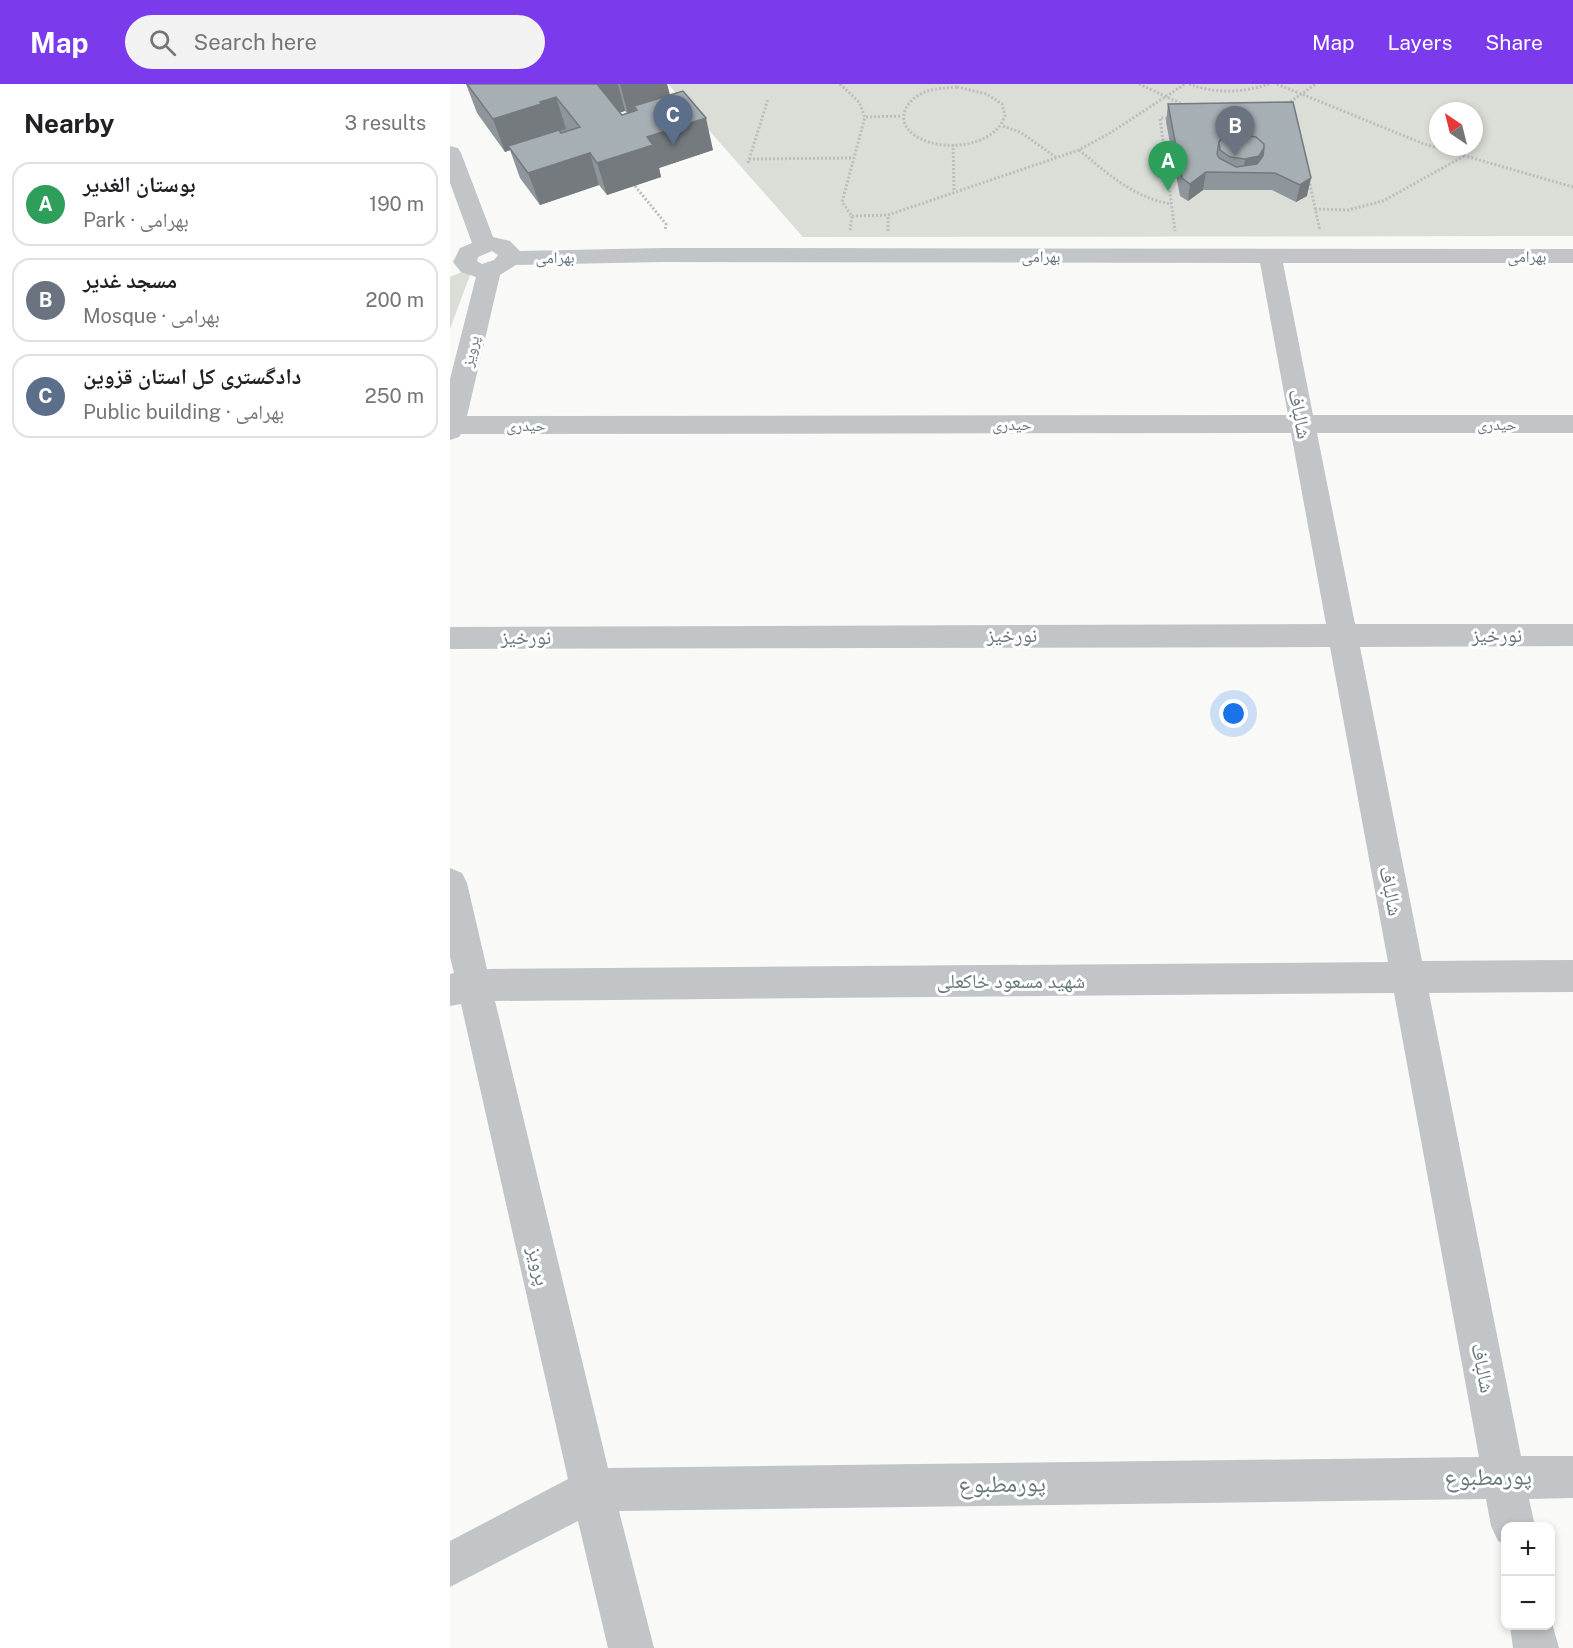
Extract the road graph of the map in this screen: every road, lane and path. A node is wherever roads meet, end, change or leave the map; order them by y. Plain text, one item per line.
1 (840, 84) edge
2 (1139, 84) edge
3 (1185, 84) edge
4 (1189, 84) edge
5 (1269, 84) edge
6 (1277, 84) edge
7 (1316, 84) edge
8 (957, 86) edge
9 (1301, 94) junction
10 (1166, 96) junction
11 (768, 99) dead end
12 (1285, 105) edge
13 (1186, 106) edge
14 (901, 116) junction
15 (866, 117) junction
16 (1171, 118) edge
17 (1003, 126) junction
18 (953, 144) junction
19 (1429, 145) edge
20 (1079, 150) junction
21 (450, 153) edge
22 (1464, 156) edge
23 (1469, 156) edge
24 (854, 158) junction
25 (1057, 158) junction
26 (749, 159) junction
27 (748, 163) dead end
28 (1308, 175) edge
29 (635, 186) dead end
30 (1573, 187) edge
31 (954, 191) junction
32 (1171, 204) junction
33 (1315, 209) junction
34 (888, 215) junction
35 (852, 216) junction
36 (467, 255) edge
37 (662, 255) junction
38 (848, 255) junction
39 (887, 255) junction
40 (1177, 256) junction
41 (1270, 256) junction
42 (1327, 256) junction
43 (1573, 256) edge
44 (510, 258) junction
45 (489, 271) junction
46 (461, 341) edge
47 (1302, 424) junction
48 (1573, 424) edge
49 (451, 427) edge
50 (1342, 634) junction
51 (1573, 635) edge
52 (450, 638) edge
53 (450, 883) edge
54 (1573, 976) edge
55 (1408, 978) junction
56 (462, 988) edge
57 (1504, 1477) junction
58 (1573, 1477) edge
59 (592, 1490) junction
60 (1512, 1522) edge
61 (450, 1565) edge
62 (1533, 1630) edge
63 (631, 1648) edge
64 (1536, 1648) edge

1 - 15 path
2 - 10 path
3 - 10 path
4 - 5 path
6 - 9 path
7 - 9 path
8 - 14 path
8 - 17 path
9 - 12 path
9 - 19 path
10 - 13 path
10 - 20 path
11 - 26 path
14 - 15 path
14 - 18 path
15 - 24 path
16 - 32 path
17 - 18 path
17 - 25 path
18 - 31 path
20 - 25 path
20 - 32 path
21 - 36 street
22 - 33 path
23 - 30 path
24 - 26 path
24 - 35 path
25 - 31 path
26 - 27 path
28 - 33 path
29 - 37 path
31 - 34 path
32 - 40 path
33 - 42 path
34 - 35 path
34 - 39 path
35 - 38 path
36 - 44 street
36 - 45 street
37 - 38 street, بهرامی
37 - 44 street, بهرامی
38 - 39 street, بهرامی
39 - 40 street, بهرامی
40 - 41 street, بهرامی
41 - 42 street, بهرامی
41 - 47 street, شالباف
42 - 43 street, بهرامی
44 - 45 street
45 - 46 street, پرویز
46 - 49 street, پرویز
47 - 48 street, حیدری
47 - 49 street, حیدری
47 - 50 street, شالباف
50 - 51 street, نورخیز
50 - 52 street, نورخیز
50 - 55 street, شالباف
53 - 56 street, پرویز
54 - 55 street, شهید مسعود خاکعلی
55 - 56 street, شهید مسعود خاکعلی
55 - 57 street, شالباف
56 - 59 street, پرویز
57 - 58 street, پورمطبوع
57 - 59 street, پورمطبوع
57 - 60 street, شالباف
59 - 61 street, پورمطبوع
59 - 63 street, پرویز
62 - 64 street

